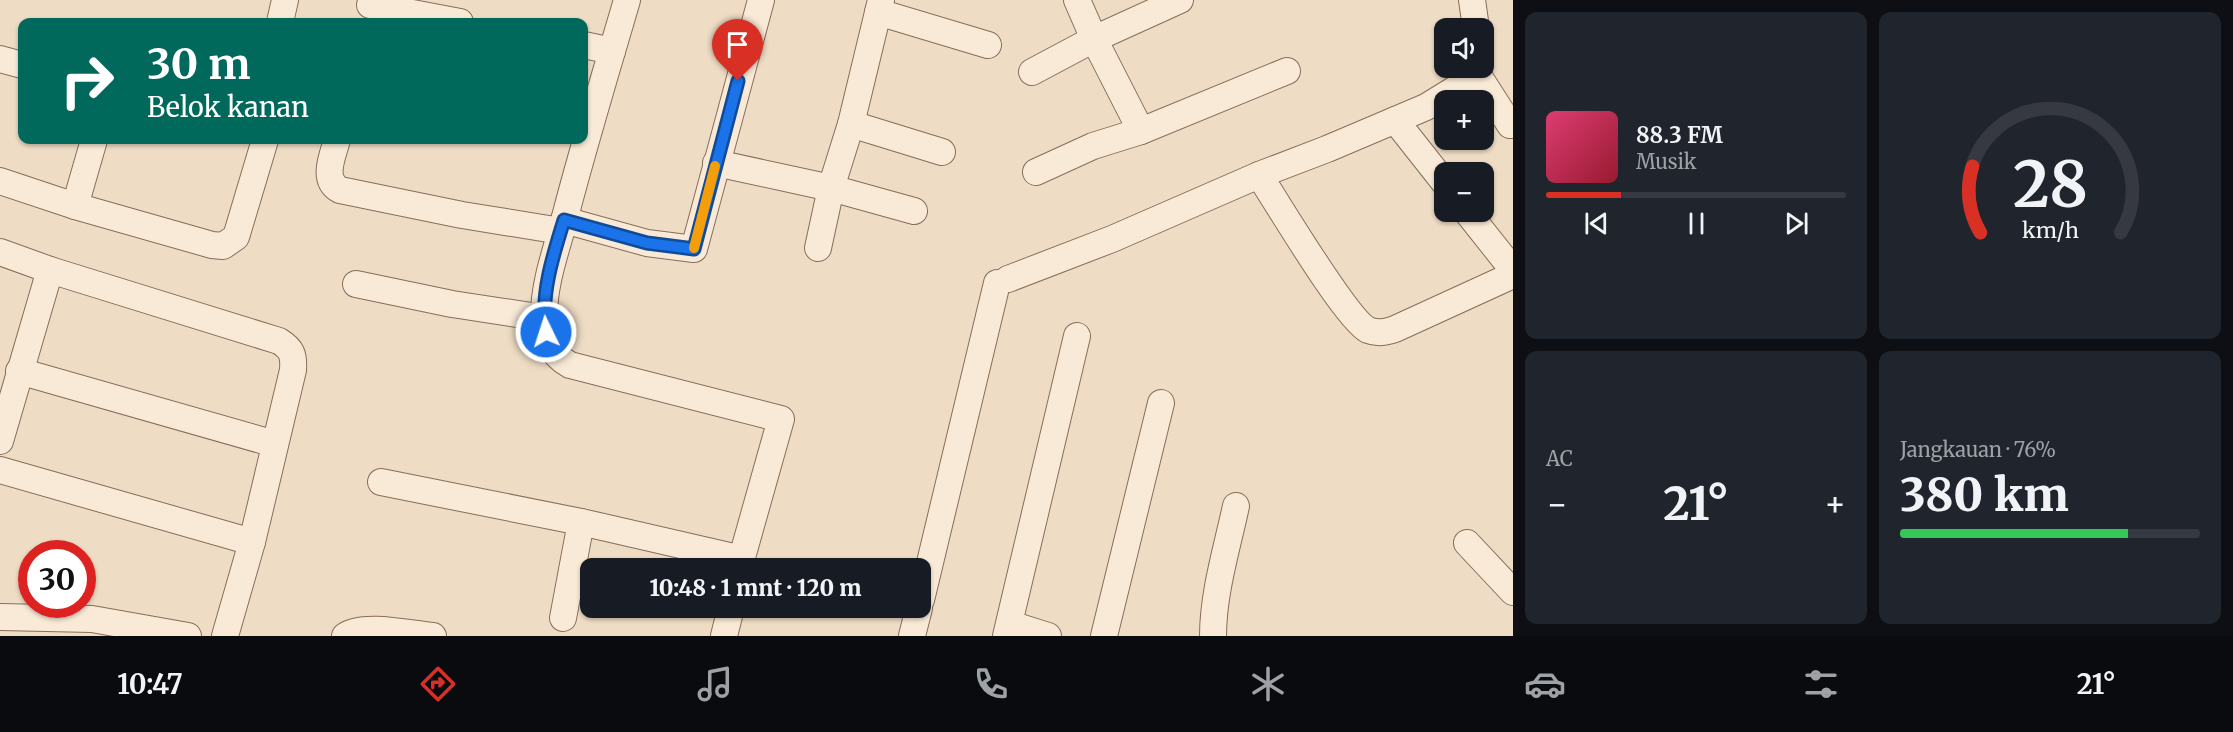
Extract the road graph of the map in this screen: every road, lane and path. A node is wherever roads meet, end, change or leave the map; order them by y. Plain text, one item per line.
1 (285, 0) edge
2 (627, 0) edge
3 (760, 0) edge
4 (1077, 0) edge
5 (1180, 0) edge
6 (1472, 0) edge
7 (879, 6) edge
8 (369, 9) edge
9 (281, 18) edge
10 (432, 18) edge
11 (1475, 18) edge
12 (1094, 39) junction
13 (988, 45) dead end
14 (588, 46) edge
15 (612, 51) junction
16 (0, 59) edge
17 (18, 64) edge
18 (1287, 71) dead end
19 (1032, 72) dead end
20 (1468, 78) edge
21 (1482, 78) edge
22 (588, 113) edge
23 (1395, 120) junction
24 (851, 124) junction
25 (1510, 125) dead end
26 (1141, 130) junction
27 (93, 144) edge
28 (264, 144) edge
29 (336, 144) edge
30 (576, 144) edge
31 (942, 152) dead end
32 (716, 163) junction
33 (1434, 170) edge
34 (1036, 172) dead end
35 (1259, 175) junction
36 (0, 181) edge
37 (831, 188) junction
38 (75, 206) junction
39 (915, 211) dead end
40 (1475, 222) edge
41 (562, 226) junction
42 (818, 248) dead end
43 (0, 252) edge
44 (50, 270) junction
45 (1513, 270) edge
46 (1513, 275) edge
47 (356, 284) dead end
48 (544, 318) junction
49 (1077, 336) dead end
50 (19, 371) junction
51 (1161, 403) dead end
52 (0, 441) edge
53 (275, 444) junction
54 (0, 470) edge
55 (381, 482) dead end
56 (1236, 506) dead end
57 (581, 522) junction
58 (252, 542) junction
59 (1467, 543) dead end
60 (717, 558) edge
61 (742, 558) edge
62 (931, 561) edge
63 (1513, 592) edge
64 (0, 617) edge
65 (563, 618) dead end
66 (728, 618) edge
67 (918, 618) edge
68 (1008, 630) edge
69 (917, 635) edge
70 (188, 636) edge
71 (225, 636) edge
72 (345, 636) edge
73 (433, 636) edge
74 (724, 636) edge
75 (1048, 636) edge
76 (1104, 636) edge
77 (1213, 636) edge

1 - 9 street
2 - 15 street
3 - 32 street
4 - 12 street
5 - 12 street
6 - 11 street
7 - 13 street
7 - 24 street
8 - 10 street
12 - 19 street
12 - 26 street
14 - 15 street
15 - 22 street
16 - 17 street
18 - 26 street
20 - 23 street
21 - 25 street
23 - 33 street
23 - 35 street
24 - 31 street
24 - 37 street
26 - 34 street
27 - 38 street
28 - 38 street
29 - 41 street
30 - 41 street
32 - 37 street
32 - 41 street
35 - 46 street
35 - 62 street
36 - 38 street
37 - 39 street
37 - 42 street
40 - 45 street
41 - 48 street
43 - 44 street
44 - 50 street
44 - 53 street
47 - 48 street
48 - 61 street
49 - 68 street
50 - 52 street
50 - 53 street
51 - 76 street
53 - 58 street
54 - 58 street
55 - 57 street
56 - 77 street
57 - 60 street
57 - 65 street
58 - 71 street
59 - 63 street
64 - 70 street
66 - 74 street
67 - 69 street
68 - 75 street
72 - 73 street

